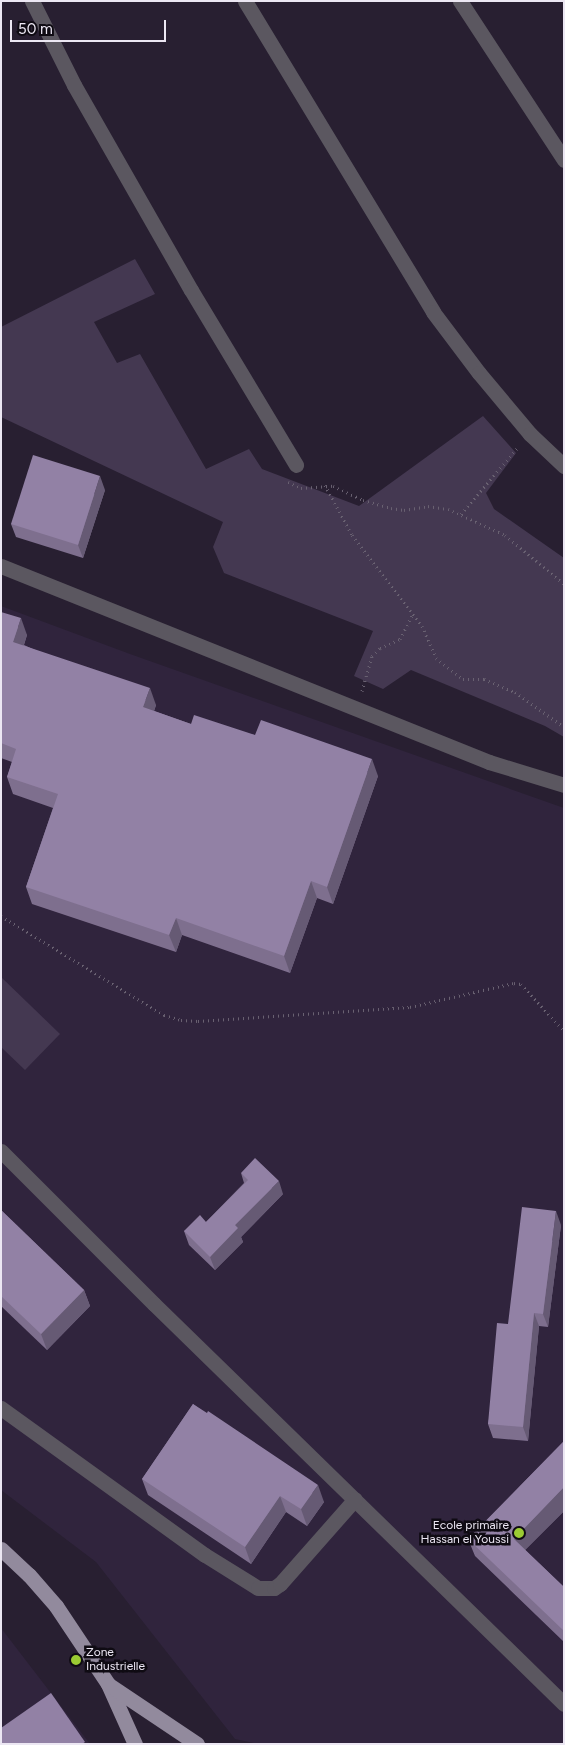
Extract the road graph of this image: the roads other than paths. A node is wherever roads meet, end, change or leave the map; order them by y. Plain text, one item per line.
1 (32, 1) edge
2 (244, 1) edge
3 (460, 1) edge
4 (564, 160) edge
5 (296, 465) road end
6 (564, 466) edge
7 (1, 566) edge
8 (564, 785) edge
9 (1, 1151) edge
10 (1, 1408) edge
11 (355, 1499) junction
12 (1, 1548) edge
13 (108, 1684) junction
14 (564, 1704) edge
15 (135, 1744) edge
16 (197, 1744) edge

1 - 5 street
2 - 6 street
3 - 4 street
7 - 8 street
9 - 11 street
10 - 11 street
11 - 14 street
12 - 13 main road
13 - 15 main road
13 - 16 main road

